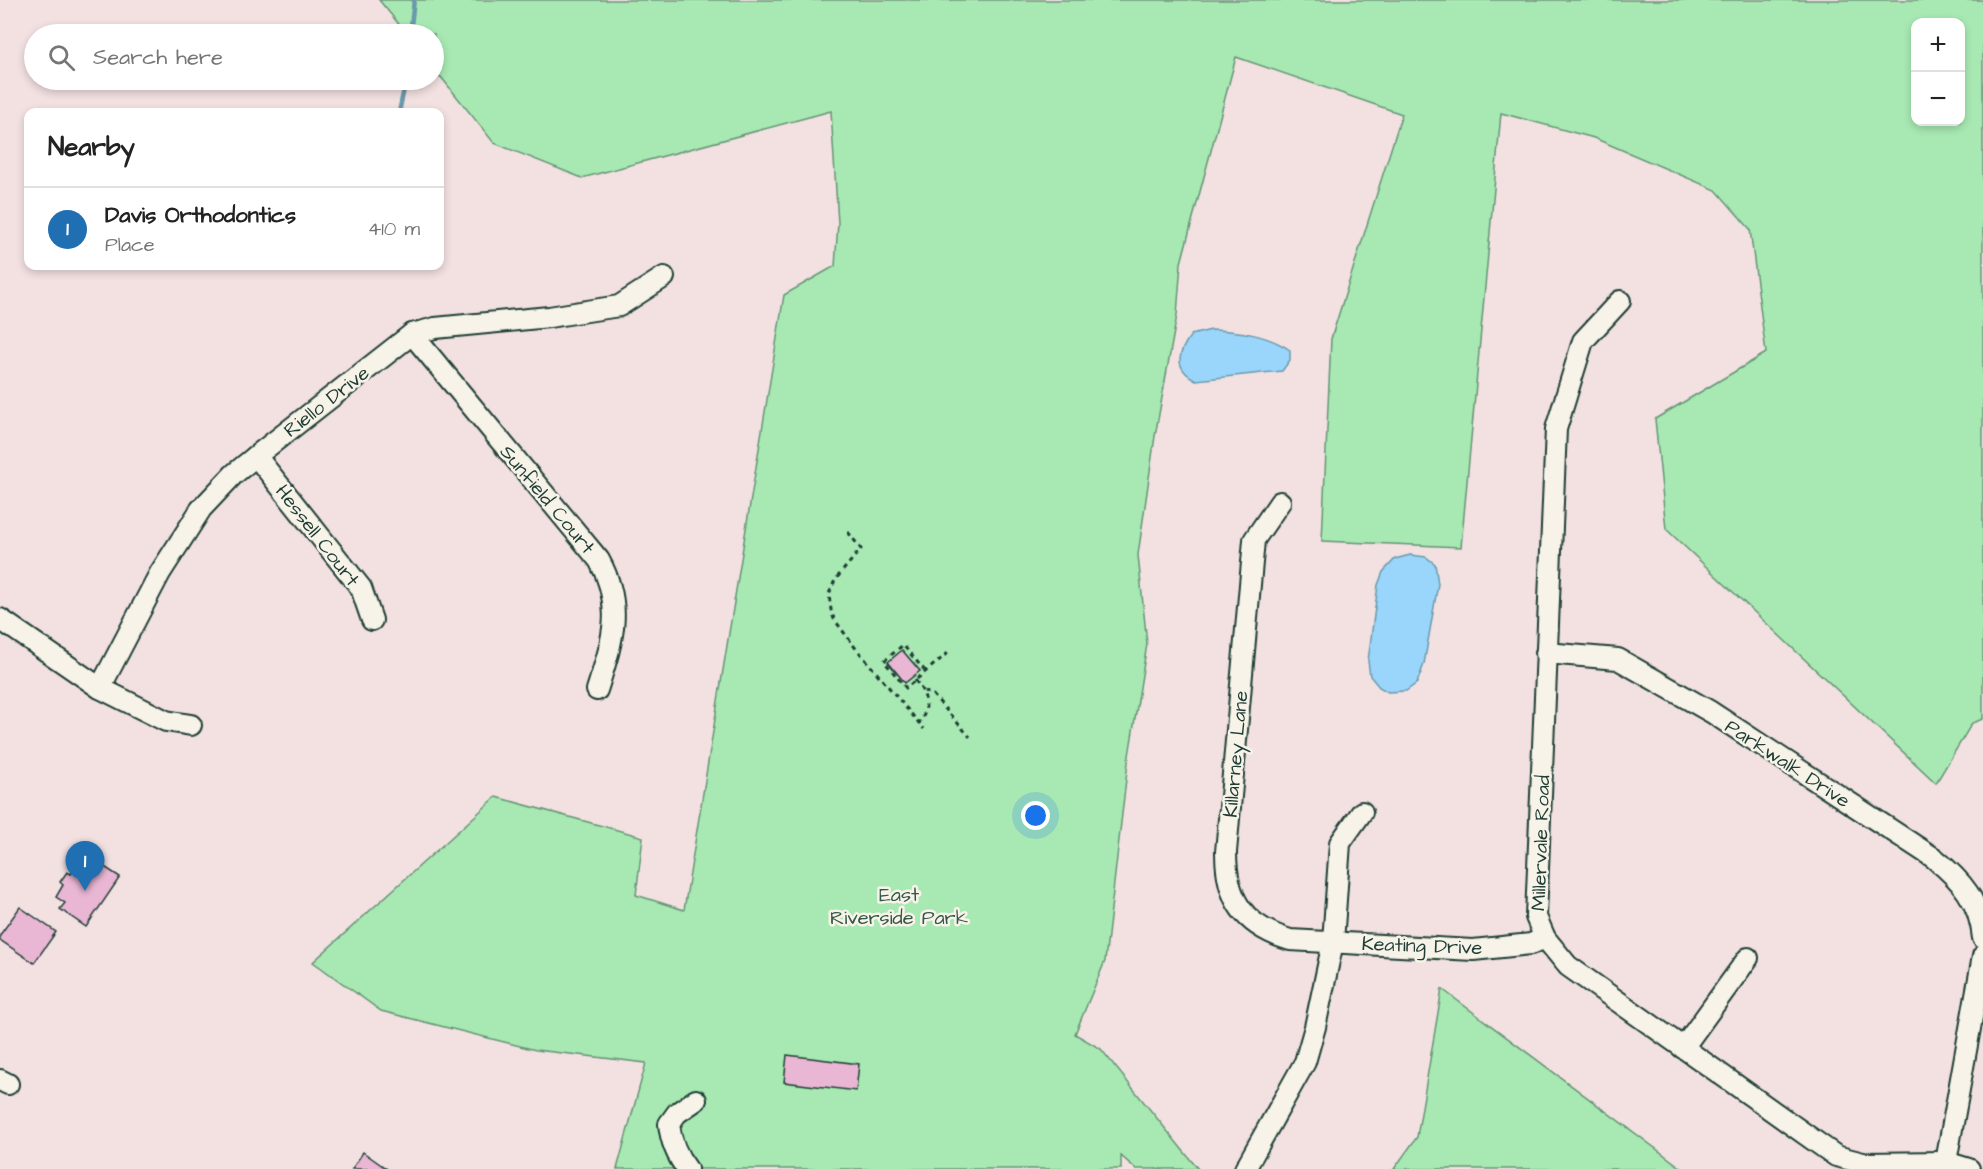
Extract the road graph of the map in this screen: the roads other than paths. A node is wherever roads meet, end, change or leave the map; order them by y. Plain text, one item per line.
1 (664, 277) dead end
2 (1620, 301) dead end
3 (412, 334) junction
4 (256, 456) junction
5 (1280, 502) dead end
6 (0, 619) edge
7 (372, 620) dead end
8 (1546, 653) junction
9 (100, 688) junction
10 (597, 690) dead end
11 (190, 725) dead end
12 (1362, 813) dead end
13 (1545, 938) junction
14 (1983, 938) edge
15 (1333, 942) junction
16 (1983, 956) edge
17 (1748, 958) dead end
18 (1683, 1048) junction
19 (696, 1100) dead end
20 (1946, 1162) junction
21 (687, 1169) edge
22 (1245, 1169) edge
23 (1970, 1169) edge

1 - 3 street, Riello Drive
2 - 8 street, Millervale Road
3 - 4 street, Riello Drive
3 - 10 street, Sunfield Court
4 - 7 street, Hessell Court
4 - 9 street, Riello Drive
5 - 15 street, Killarney Lane
6 - 9 street
8 - 13 street, Millervale Road
8 - 14 street, Parkwalk Drive
9 - 11 street
12 - 15 street
13 - 15 street, Keating Drive
13 - 18 street, Millervale Road
15 - 22 street
16 - 20 street
17 - 18 street
18 - 20 street, Millervale Road
19 - 21 street
20 - 23 street, Millervale Road

